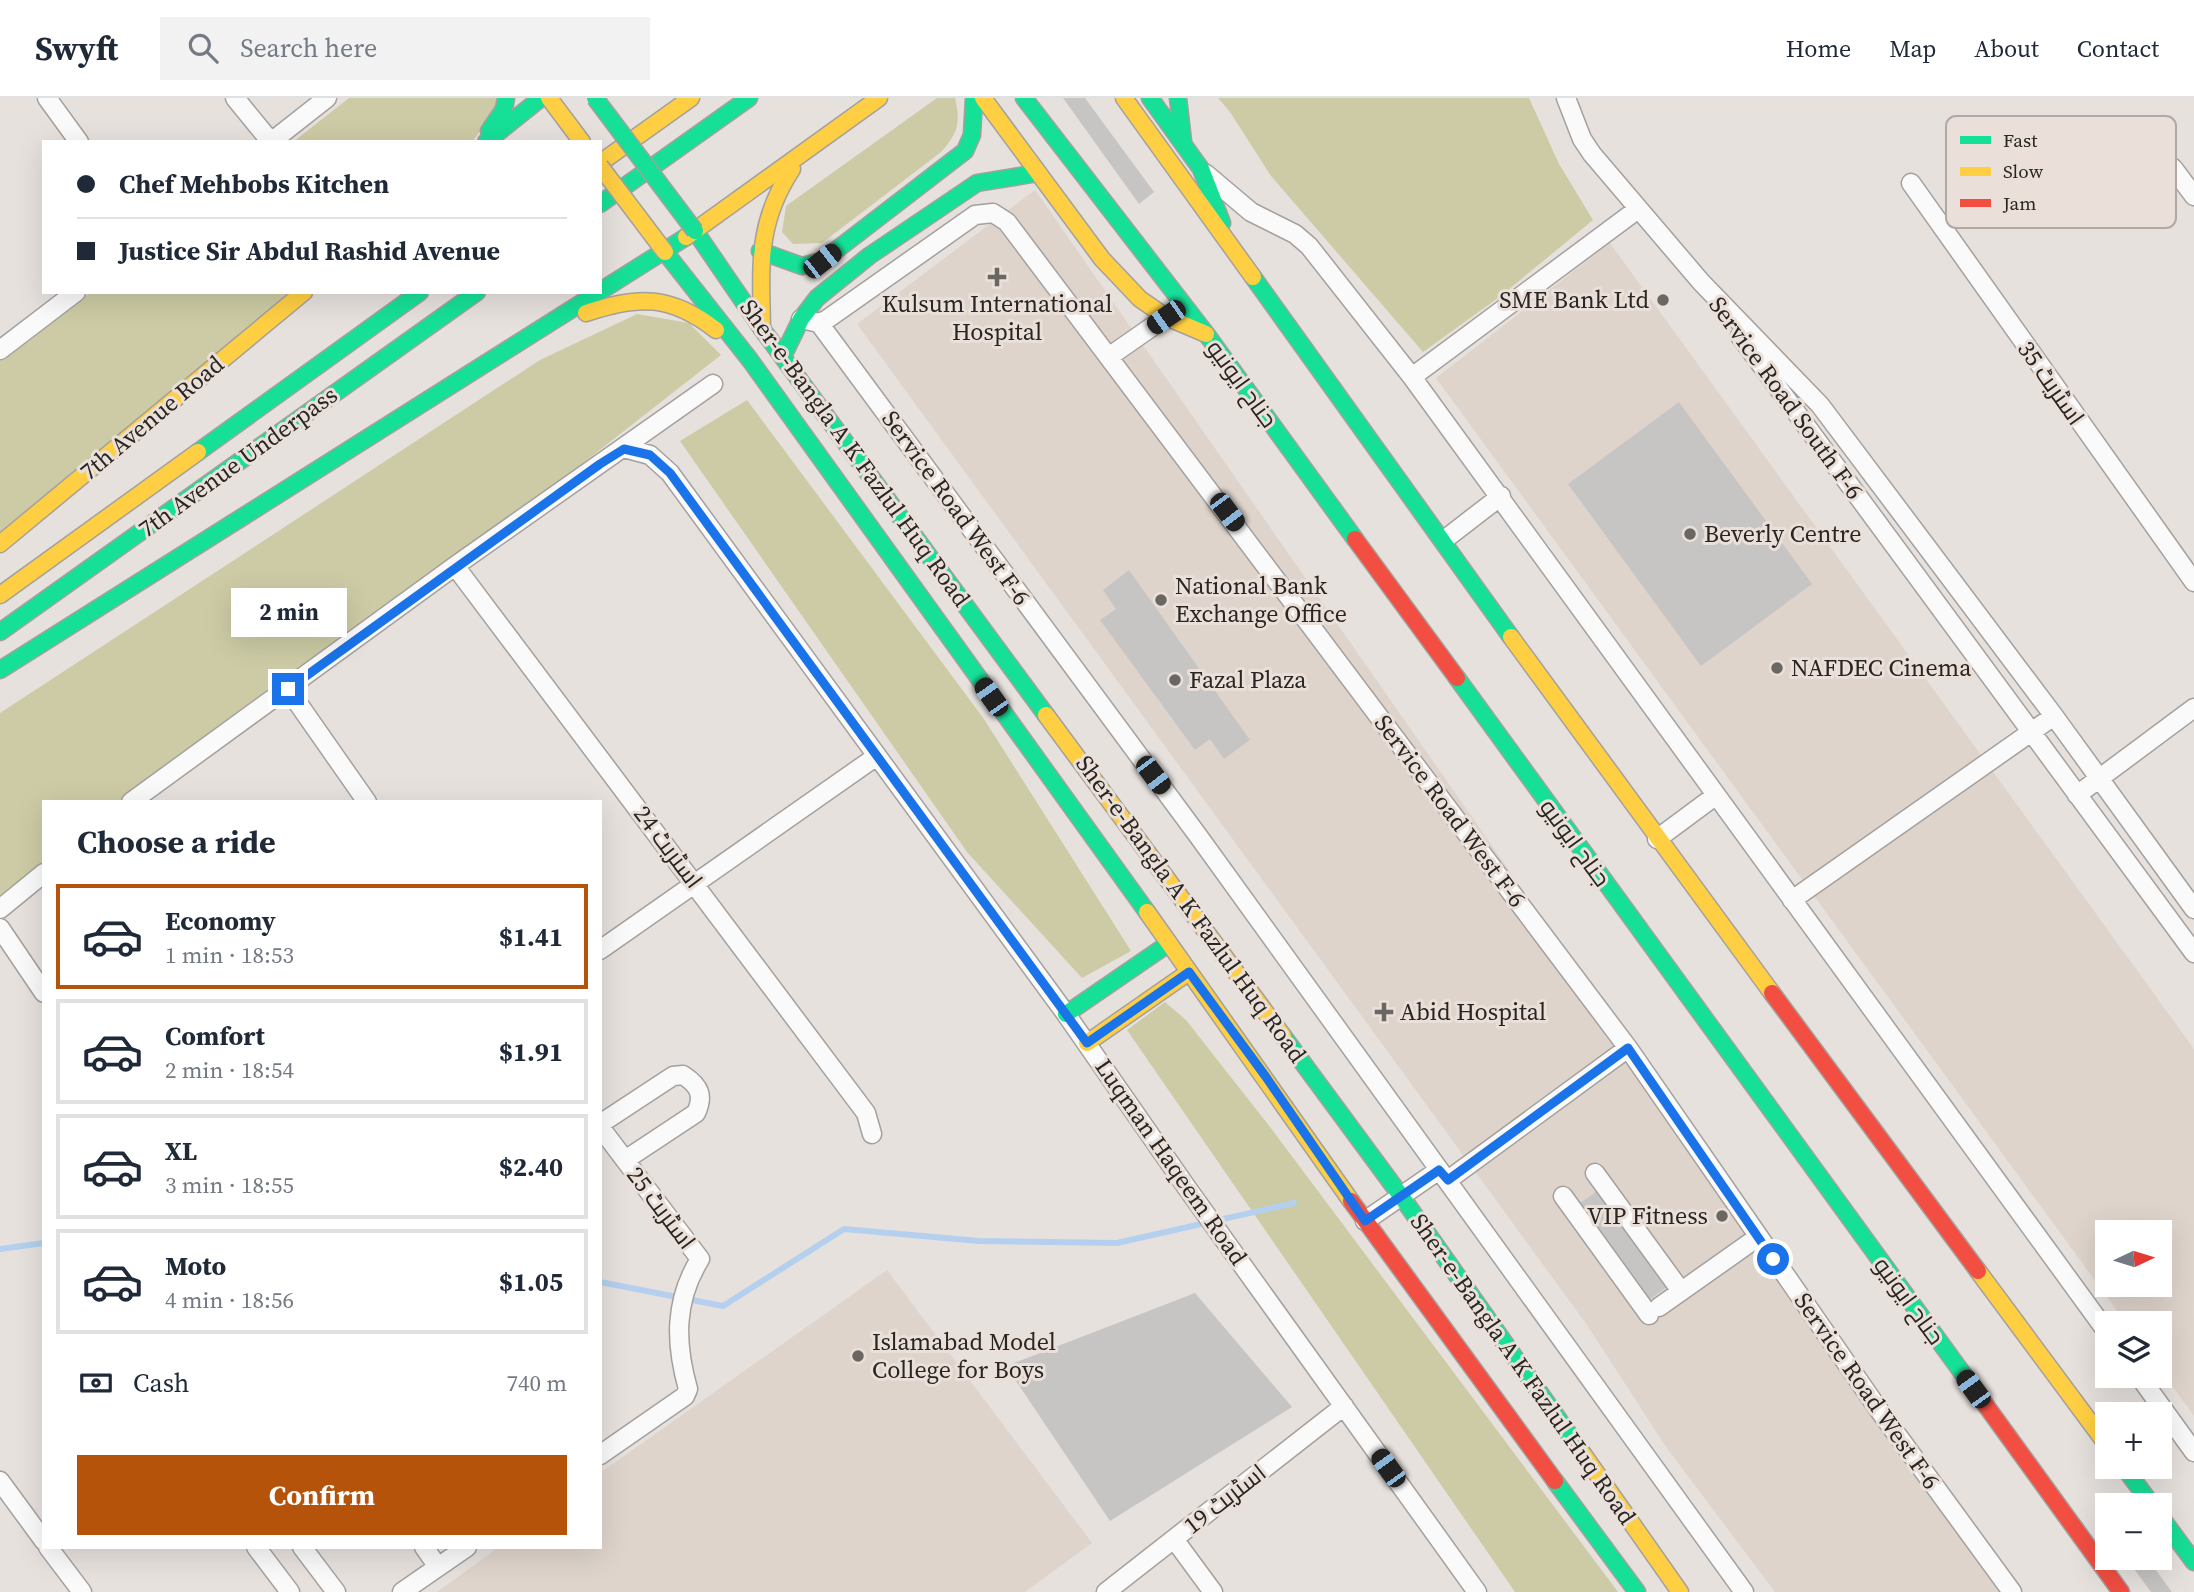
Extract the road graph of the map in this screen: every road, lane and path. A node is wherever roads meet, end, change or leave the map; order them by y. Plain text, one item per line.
1 (47, 98) edge
2 (235, 98) edge
3 (327, 98) edge
4 (506, 98) edge
5 (541, 98) edge
6 (549, 98) edge
7 (595, 98) edge
8 (691, 98) edge
9 (749, 98) edge
10 (879, 98) edge
11 (974, 98) edge
12 (983, 98) edge
13 (1024, 98) edge
14 (1124, 98) edge
15 (1150, 98) edge
16 (1178, 98) edge
17 (1566, 98) edge
18 (78, 140) edge
19 (269, 140) edge
20 (274, 140) edge
21 (482, 140) edge
22 (488, 140) edge
23 (580, 140) edge
24 (1183, 144) junction
25 (809, 147) junction
26 (602, 163) edge
27 (602, 167) edge
28 (1201, 169) junction
29 (2176, 172) edge
30 (1038, 173) junction
31 (1911, 183) dead end
32 (2194, 196) edge
33 (602, 203) edge
34 (1638, 209) junction
35 (695, 232) junction
36 (1226, 244) junction
37 (760, 251) junction
38 (665, 252) junction
39 (1701, 282) junction
40 (602, 293) edge
41 (73, 294) edge
42 (302, 294) edge
43 (417, 294) edge
44 (474, 294) edge
45 (600, 294) edge
46 (1166, 317) junction
47 (810, 321) junction
48 (551, 326) junction
49 (762, 329) junction
50 (1207, 335) junction
51 (0, 350) edge
52 (783, 356) junction
53 (1110, 356) junction
54 (750, 360) junction
55 (1412, 377) junction
56 (713, 384) dead end
57 (624, 449) junction
58 (1501, 496) junction
59 (1444, 540) junction
60 (0, 544) edge
61 (455, 566) junction
62 (2194, 582) edge
63 (0, 594) edge
64 (0, 632) edge
65 (0, 670) edge
66 (288, 689) junction
67 (2194, 708) edge
68 (2054, 716) junction
69 (2031, 735) junction
70 (877, 756) junction
71 (2098, 778) junction
72 (2077, 795) junction
73 (1715, 796) junction
74 (134, 800) edge
75 (366, 800) edge
76 (1657, 839) junction
77 (42, 875) edge
78 (696, 884) junction
79 (1791, 900) junction
80 (0, 909) edge
81 (2194, 909) edge
82 (0, 928) edge
83 (1168, 944) junction
84 (602, 949) edge
85 (2194, 954) edge
86 (1189, 972) junction
87 (42, 990) edge
88 (1066, 1014) junction
89 (1087, 1043) junction
90 (1628, 1048) junction
91 (602, 1124) edge
92 (602, 1128) edge
93 (872, 1134) dead end
94 (625, 1160) junction
95 (1595, 1173) dead end
96 (1443, 1175) junction
97 (1401, 1196) junction
98 (1563, 1196) dead end
99 (1365, 1221) junction
100 (1758, 1237) junction
101 (1681, 1291) junction
102 (2095, 1316) edge
103 (2147, 1388) edge
104 (1344, 1406) junction
105 (2095, 1429) edge
106 (2194, 1452) edge
107 (602, 1454) edge
108 (2, 1487) edge
109 (2172, 1532) edge
110 (42, 1538) edge
111 (1174, 1539) junction
112 (50, 1549) edge
113 (258, 1549) edge
114 (304, 1549) edge
115 (425, 1549) edge
116 (464, 1549) edge
117 (2194, 1562) edge
118 (438, 1567) junction
119 (82, 1592) edge
120 (290, 1592) edge
121 (336, 1592) edge
122 (402, 1592) edge
123 (1106, 1592) edge
124 (1213, 1592) edge
125 (1477, 1592) edge
126 (1637, 1592) edge
127 (1680, 1592) edge
128 (1744, 1592) edge
129 (2012, 1592) edge
130 (2121, 1592) edge

1 - 18 street
2 - 19 street
3 - 20 street
4 - 21 main road
5 - 22 main road
6 - 23 main road
7 - 35 main road, Sher-e-Bangla A K Fazlul Huq Road, bridge
8 - 26 main road
9 - 33 main road
10 - 25 main road
11 - 37 main road
12 - 30 main road
13 - 50 main road, جناح ایونیو
14 - 36 main road
15 - 24 main road
16 - 24 main road
17 - 34 street
24 - 28 main road
25 - 35 main road
25 - 37 main road
27 - 38 main road, Sher-e-Bangla A K Fazlul Huq Road, bridge
28 - 36 main road
28 - 55 street
29 - 32 street
30 - 46 main road
30 - 47 main road
31 - 62 street, اسٹریٹ 35
34 - 39 street
34 - 55 street
35 - 38 main road
35 - 49 main road, Sher-e-Bangla A K Fazlul Huq Road
36 - 59 main road
37 - 49 main road
38 - 40 main road
38 - 54 main road, Sher-e-Bangla A K Fazlul Huq Road
39 - 68 street, Service Road South F-6
39 - 69 street, Service Road South F-6
41 - 51 street
42 - 60 main road, 7th Avenue Road
43 - 63 main road, 7th Avenue Underpass
44 - 64 main road, 7th Avenue Underpass
45 - 48 main road
46 - 50 main road
46 - 53 street
47 - 52 main road
47 - 53 street, Service Road West F-6
47 - 96 street, Service Road West F-6
48 - 54 main road
48 - 65 main road
49 - 52 main road, Sher-e-Bangla A K Fazlul Huq Road
50 - 130 main road, جناح ایونیو
52 - 97 main road, Sher-e-Bangla A K Fazlul Huq Road
53 - 90 street, Service Road West F-6
54 - 83 main road, Sher-e-Bangla A K Fazlul Huq Road
55 - 58 street
56 - 57 street
57 - 61 street
57 - 70 street, Luqman Haqeem Road
58 - 59 street
58 - 73 street
59 - 76 main road
61 - 66 street
61 - 78 street, اسٹریٹ 24
66 - 74 street
66 - 75 street
67 - 71 street
68 - 69 street
68 - 71 street, Service Road South F-6
69 - 72 street, Service Road South F-6
69 - 79 street
70 - 78 street
70 - 88 street, Luqman Haqeem Road
71 - 72 street
71 - 81 street, Service Road South F-6
72 - 85 street, Service Road South F-6
73 - 76 street
73 - 79 street
76 - 105 main road
77 - 80 street
78 - 84 street
78 - 93 street, اسٹریٹ 24
79 - 102 street
82 - 87 street
83 - 86 main road, Sher-e-Bangla A K Fazlul Huq Road
83 - 88 main road
86 - 89 main road
86 - 99 main road, Sher-e-Bangla A K Fazlul Huq Road
88 - 89 street, Luqman Haqeem Road
89 - 104 street, Luqman Haqeem Road
90 - 96 street
90 - 100 street, Service Road West F-6
91 - 94 street
92 - 94 street, اسٹریٹ 25
94 - 107 street, اسٹریٹ 25
95 - 101 street
96 - 97 street
96 - 128 street, Service Road West F-6
97 - 99 street
97 - 127 main road, Sher-e-Bangla A K Fazlul Huq Road
98 - 101 street
99 - 126 main road, Sher-e-Bangla A K Fazlul Huq Road
100 - 101 street
100 - 129 street, Service Road West F-6
103 - 106 street
104 - 111 street, اسٹریٹ 19
104 - 125 street, Luqman Haqeem Road
108 - 110 street
109 - 117 main road
111 - 123 street, اسٹریٹ 19
111 - 124 street
112 - 119 street
113 - 120 street
114 - 121 street
115 - 118 street
116 - 118 street
118 - 122 street

